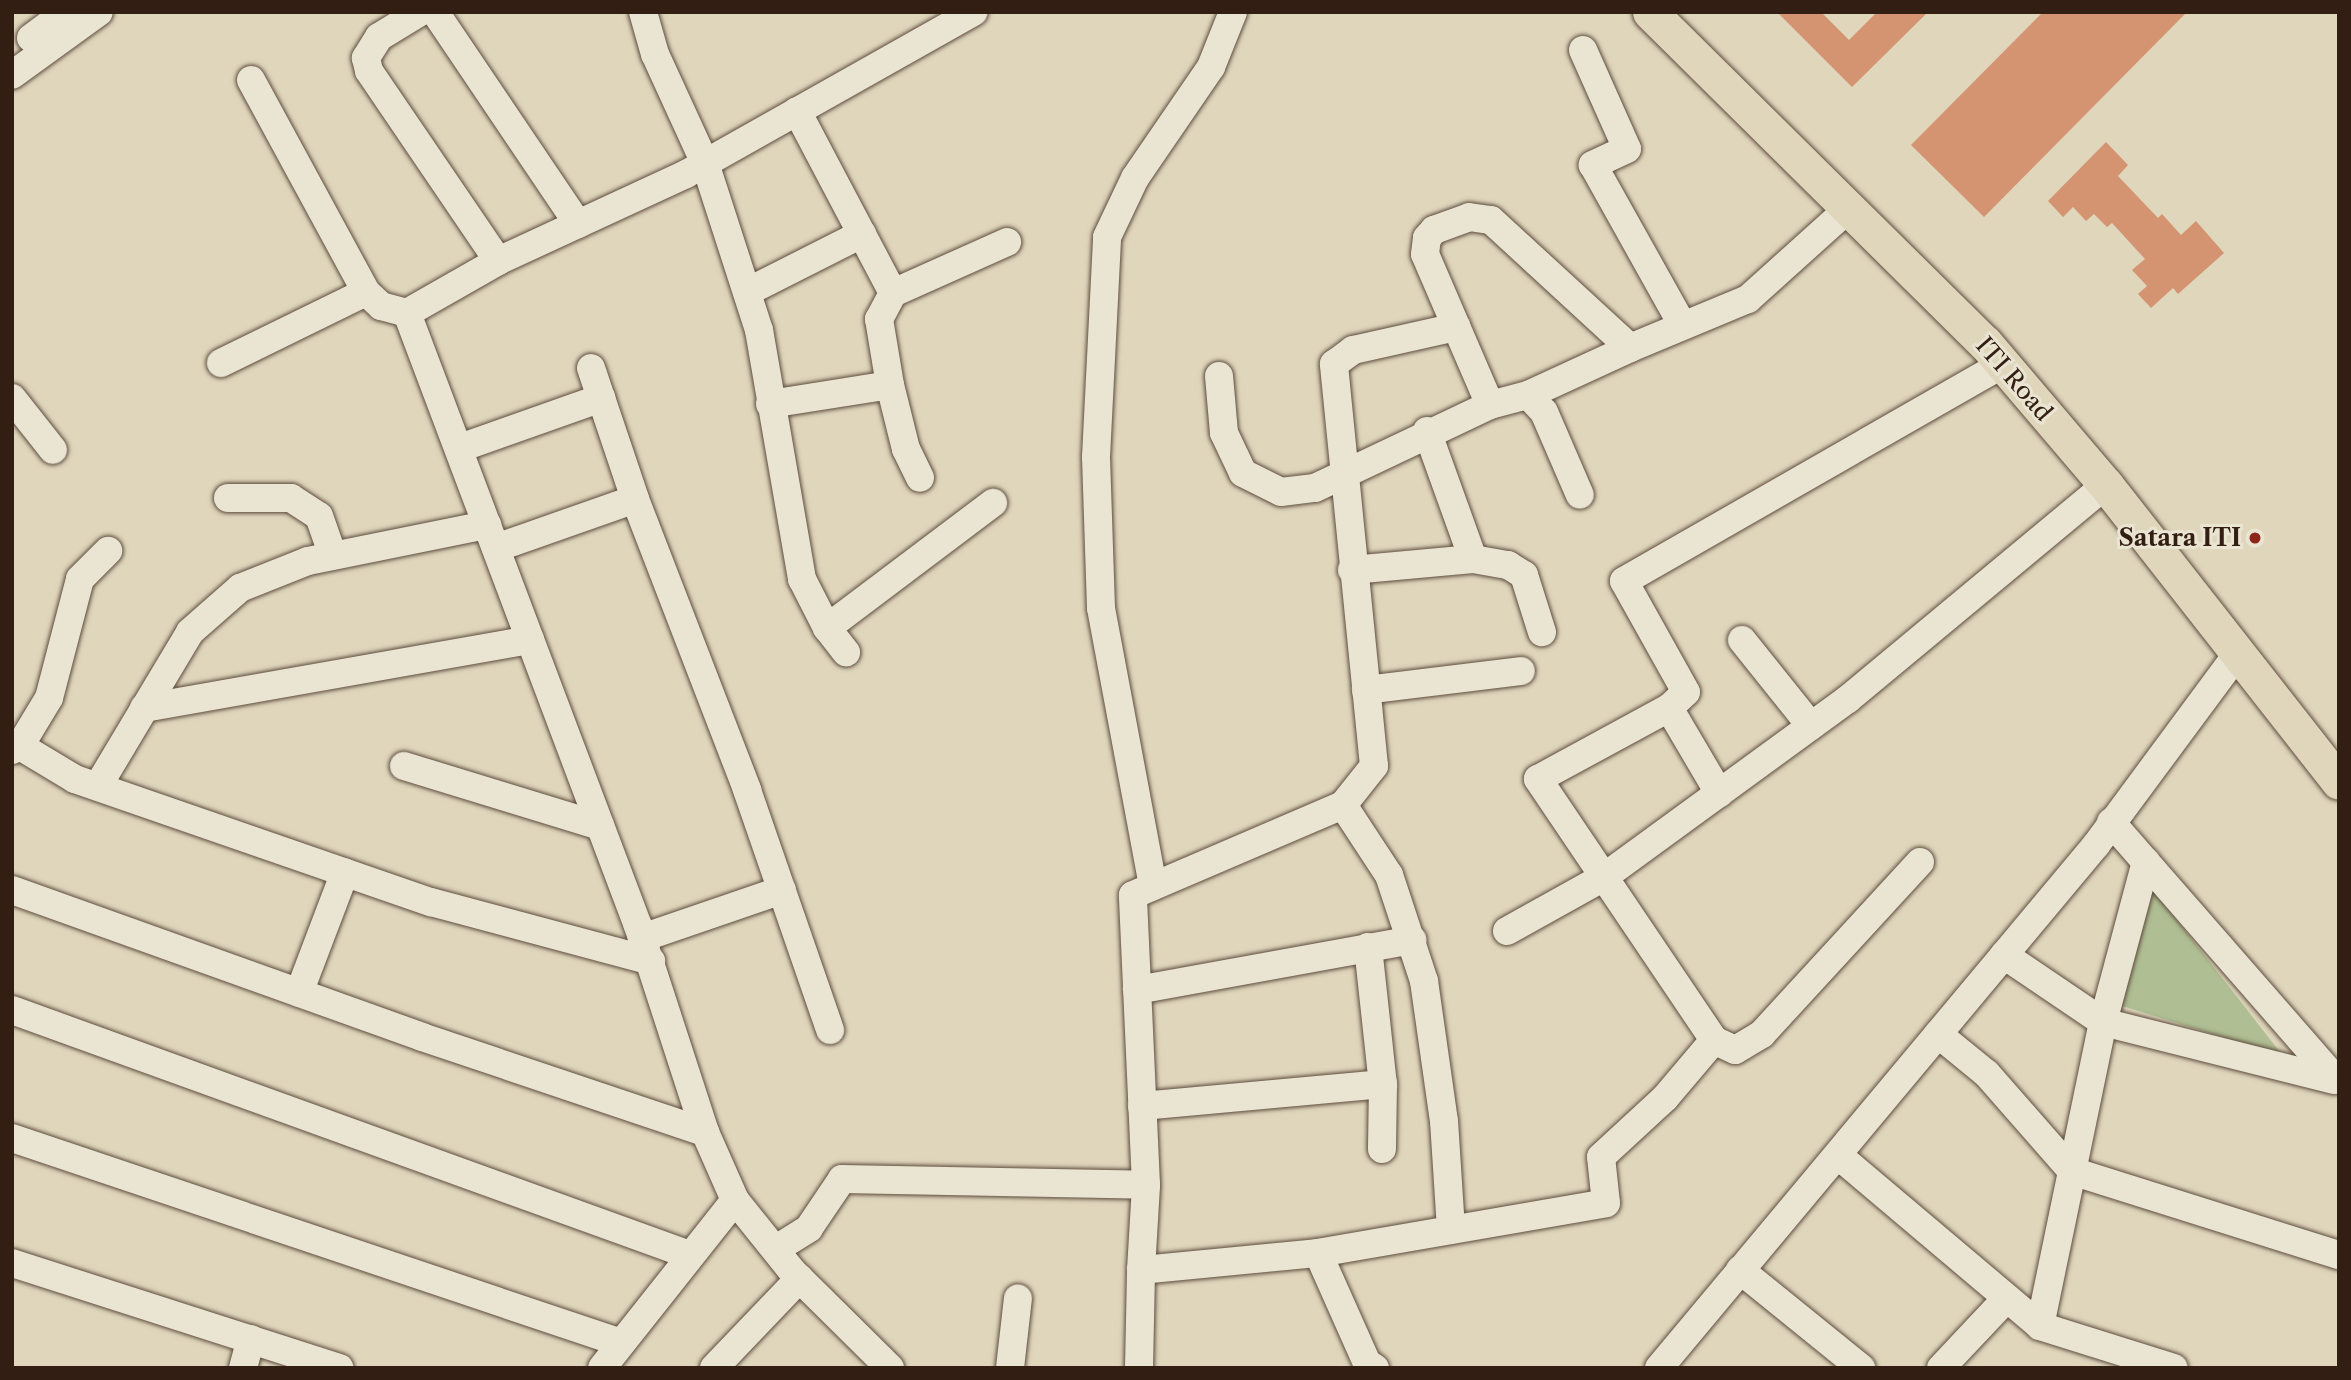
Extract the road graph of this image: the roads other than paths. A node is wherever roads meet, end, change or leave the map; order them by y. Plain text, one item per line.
1 (66, 12) edge
2 (99, 12) edge
3 (420, 12) edge
4 (435, 12) edge
5 (643, 12) edge
6 (973, 12) edge
7 (1233, 12) edge
8 (1650, 12) edge
9 (1583, 50) dead end
10 (12, 53) edge
11 (12, 75) edge
12 (251, 80) dead end
13 (797, 111) junction
14 (705, 163) junction
15 (1849, 208) junction
16 (578, 224) junction
17 (862, 234) junction
18 (1007, 242) dead end
19 (498, 261) junction
20 (366, 292) junction
21 (747, 292) junction
22 (893, 293) junction
23 (407, 313) junction
24 (1683, 326) junction
25 (1456, 327) junction
26 (1630, 348) junction
27 (221, 363) dead end
28 (2003, 364) junction
29 (592, 368) dead end
30 (1219, 376) dead end
31 (890, 385) junction
32 (1528, 395) junction
33 (12, 398) edge
34 (601, 398) junction
35 (770, 404) junction
36 (1490, 405) junction
37 (1427, 431) junction
38 (460, 449) junction
39 (53, 450) dead end
40 (1343, 476) junction
41 (919, 478) dead end
42 (2106, 485) junction
43 (1580, 495) dead end
44 (228, 498) dead end
45 (635, 499) junction
46 (993, 503) dead end
47 (491, 537) junction
48 (108, 551) dead end
49 (333, 556) junction
50 (1473, 559) junction
51 (1352, 570) junction
52 (827, 628) junction
53 (1542, 632) dead end
54 (530, 639) junction
55 (1742, 640) dead end
56 (846, 652) dead end
57 (2238, 653) junction
58 (1521, 671) dead end
59 (1366, 690) junction
60 (144, 708) junction
61 (1669, 708) junction
62 (1811, 726) junction
63 (16, 748) edge
64 (404, 766) dead end
65 (2339, 782) edge
66 (98, 786) junction
67 (1719, 793) junction
68 (1343, 805) junction
69 (2111, 822) junction
70 (600, 826) junction
71 (1920, 862) dead end
72 (2146, 862) junction
73 (345, 872) junction
74 (1604, 877) junction
75 (1153, 886) junction
76 (12, 890) edge
77 (782, 890) junction
78 (1507, 931) dead end
79 (1412, 940) junction
80 (1368, 947) junction
81 (646, 949) junction
82 (2004, 955) junction
83 (1138, 990) junction
84 (299, 993) junction
85 (12, 1010) edge
86 (2103, 1023) junction
87 (830, 1030) dead end
88 (1938, 1034) junction
89 (1714, 1040) junction
90 (2336, 1081) edge
91 (1382, 1084) junction
92 (1142, 1106) junction
93 (705, 1132) junction
94 (12, 1138) edge
95 (1382, 1149) dead end
96 (1839, 1156) junction
97 (2072, 1171) junction
98 (1146, 1185) junction
99 (734, 1200) junction
100 (1451, 1230) junction
101 (776, 1250) junction
102 (1318, 1253) junction
103 (690, 1255) junction
104 (2339, 1255) edge
105 (12, 1263) edge
106 (1740, 1269) junction
107 (1141, 1270) junction
108 (800, 1278) junction
109 (1018, 1298) dead end
110 (2007, 1298) junction
111 (2040, 1326) junction
112 (251, 1339) junction
113 (621, 1343) junction
114 (243, 1368) edge
115 (340, 1368) edge
116 (602, 1368) edge
117 (714, 1368) edge
118 (890, 1368) edge
119 (1010, 1368) edge
120 (1139, 1368) edge
121 (1375, 1368) edge
122 (1659, 1368) edge
123 (1861, 1368) edge
124 (1941, 1368) edge
125 (2174, 1368) edge

1 - 10 street
2 - 11 street
3 - 19 street
4 - 16 street
5 - 14 street
6 - 13 street
7 - 75 street
8 - 15 main road, ITI Road
9 - 24 street
12 - 20 street
13 - 14 street
13 - 17 street
14 - 16 street
14 - 21 street
15 - 24 street
15 - 28 main road, ITI Road
16 - 19 street
17 - 21 street
17 - 22 street
18 - 22 street
19 - 23 street
20 - 23 street
20 - 27 street
21 - 35 street
22 - 31 street
23 - 38 street
24 - 26 street
25 - 26 street
25 - 36 street
25 - 40 street
26 - 32 street
28 - 42 main road, ITI Road
28 - 61 street
29 - 34 street
30 - 40 street
31 - 35 street
31 - 41 street
32 - 36 street
32 - 43 street
33 - 39 street
34 - 38 street
34 - 45 street
35 - 52 street
36 - 37 street
37 - 40 street
37 - 50 street
38 - 47 street
40 - 51 street
42 - 57 main road, ITI Road
42 - 62 street
44 - 49 street
45 - 47 street
45 - 77 street
46 - 52 street
47 - 49 street
47 - 54 street
48 - 63 street
49 - 60 street
50 - 51 street
50 - 53 street
51 - 59 street
52 - 56 street
54 - 60 street
54 - 70 street
55 - 62 street
57 - 65 main road, ITI Road
57 - 69 street
58 - 59 street
59 - 68 street
60 - 66 street
61 - 67 street
61 - 74 street
62 - 67 street
63 - 66 street
64 - 70 street
66 - 73 street
67 - 74 street
68 - 75 street
68 - 79 street
69 - 72 street
69 - 82 street
70 - 81 street
71 - 89 street
72 - 86 street
72 - 90 street
73 - 81 street
73 - 84 street
74 - 78 street
74 - 89 street
75 - 83 street
76 - 84 street
77 - 81 street
77 - 87 street
79 - 80 street
79 - 100 street
80 - 83 street
80 - 91 street
81 - 93 street
82 - 86 street
82 - 88 street
83 - 92 street
84 - 93 street
85 - 103 street
86 - 90 street
86 - 97 street
88 - 96 street
88 - 97 street
89 - 100 street
91 - 92 street
91 - 95 street
92 - 98 street
93 - 99 street
94 - 113 street
96 - 106 street
96 - 110 street
97 - 104 street
97 - 111 street
98 - 101 street
98 - 107 street
99 - 101 street
99 - 103 street
100 - 102 street
101 - 108 street
102 - 107 street
102 - 121 street
103 - 113 street
105 - 112 street
106 - 122 street
106 - 123 street
107 - 120 street
108 - 117 street
108 - 118 street
109 - 119 street
110 - 111 street
110 - 124 street
111 - 125 street
112 - 114 street
112 - 115 street
113 - 116 street

